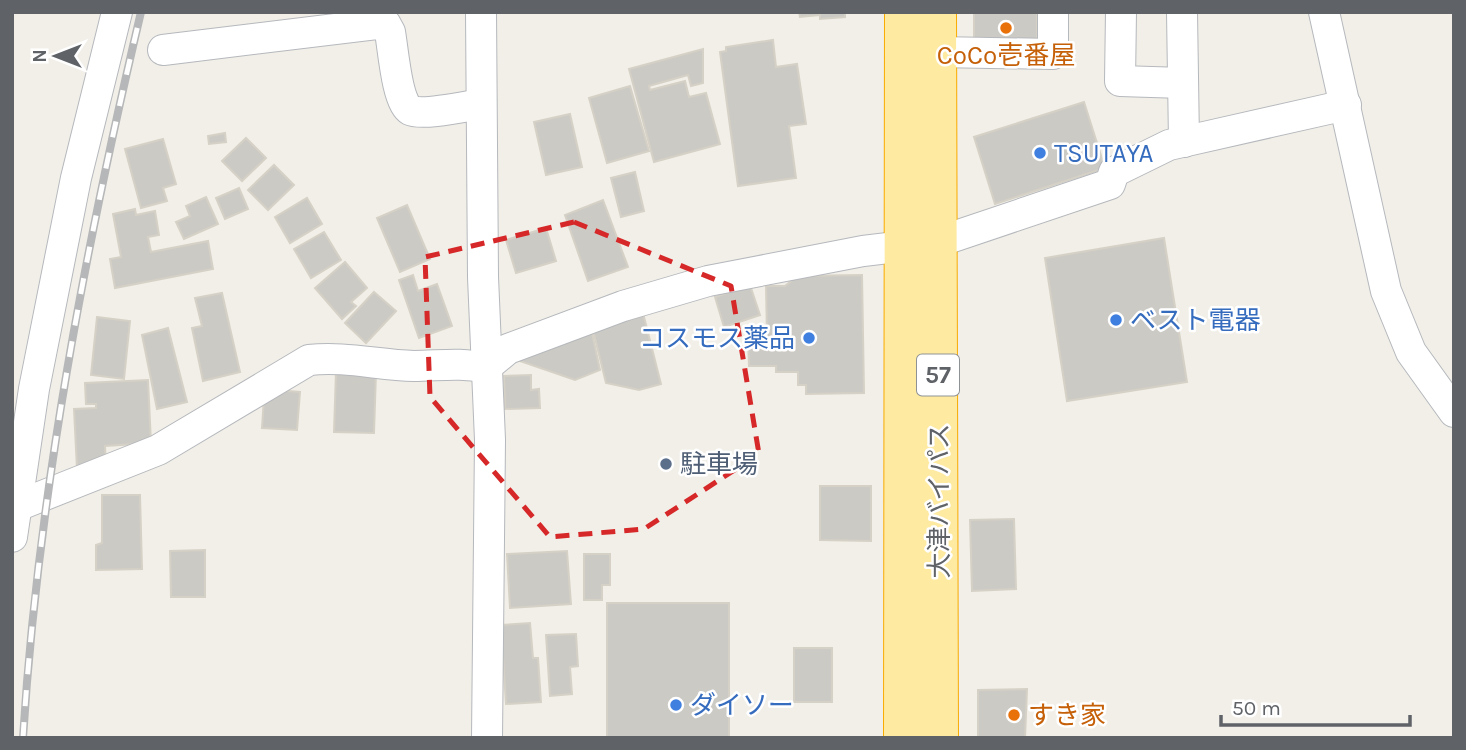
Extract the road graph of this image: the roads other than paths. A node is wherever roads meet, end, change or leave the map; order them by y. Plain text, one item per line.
1 (117, 12) edge
2 (481, 12) edge
3 (904, 12) edge
4 (937, 12) edge
5 (1053, 12) edge
6 (1121, 12) edge
7 (1182, 12) edge
8 (1324, 12) edge
9 (163, 50) dead end
10 (937, 52) junction
11 (1183, 83) junction
12 (481, 104) junction
13 (1346, 105) junction
14 (1184, 142) junction
15 (921, 244) junction
16 (485, 368) junction
17 (1451, 403) edge
18 (14, 507) edge
19 (12, 537) edge
20 (488, 738) edge
21 (903, 738) edge
22 (939, 738) edge

1 - 18 street
2 - 12 street
3 - 15 highway, 大津バイパス / 57
4 - 10 highway, 大津バイパス / 57
5 - 10 street
6 - 11 street
7 - 11 street
8 - 13 street
9 - 12 street
10 - 15 highway, 大津バイパス / 57
11 - 14 street
12 - 16 street
13 - 14 street
13 - 17 street
14 - 15 street
15 - 16 street
15 - 21 highway, 大津バイパス / 57
15 - 22 highway, 大津バイパス / 57
16 - 18 street
16 - 20 street
18 - 19 street

